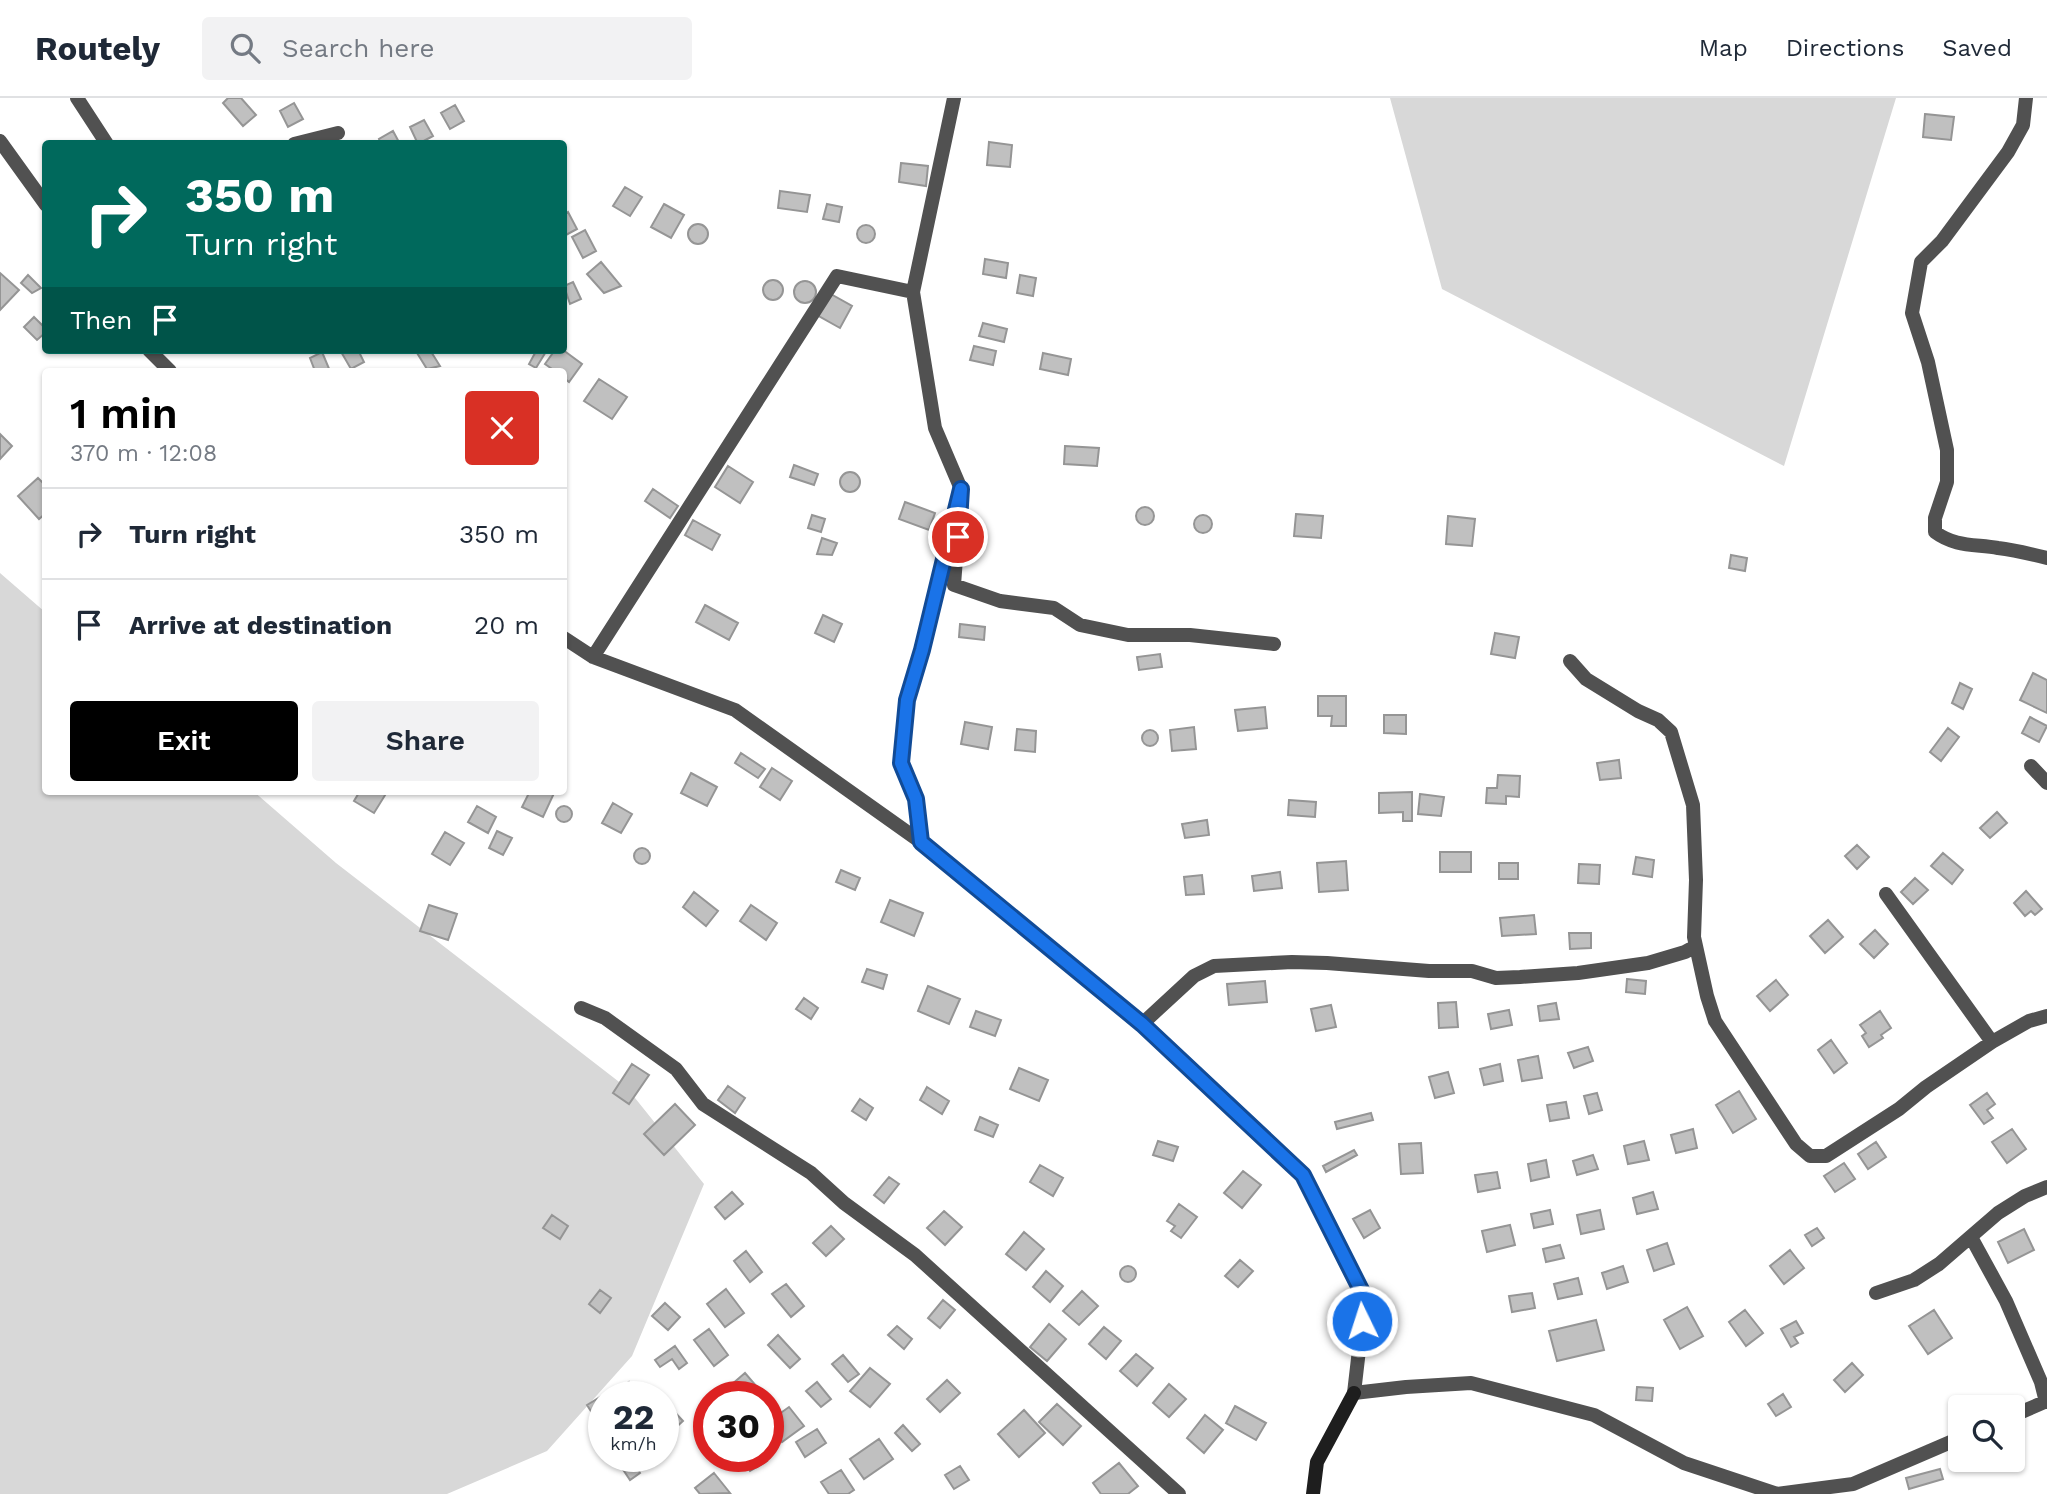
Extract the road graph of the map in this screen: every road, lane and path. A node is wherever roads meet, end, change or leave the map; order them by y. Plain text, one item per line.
1 (77, 98) edge
2 (954, 98) edge
3 (2026, 98) edge
4 (338, 132) dead end
5 (104, 140) edge
6 (309, 140) edge
7 (0, 141) edge
8 (42, 199) edge
9 (913, 292) junction
10 (153, 354) edge
11 (167, 368) edge
12 (961, 489) junction
13 (2047, 558) edge
14 (567, 640) edge
15 (1274, 643) dead end
16 (593, 657) junction
17 (1570, 661) dead end
18 (2031, 766) dead end
19 (2047, 783) edge
20 (921, 842) junction
21 (1886, 894) dead end
22 (1696, 946) junction
23 (581, 1008) dead end
24 (2047, 1016) edge
25 (1142, 1024) junction
26 (1992, 1042) junction
27 (2047, 1187) edge
28 (1971, 1237) junction
29 (1876, 1293) dead end
30 (1353, 1393) junction
31 (2046, 1402) edge
32 (2025, 1411) edge
33 (1948, 1443) edge
34 (1179, 1494) edge
35 (1313, 1494) edge

1 - 5 street
2 - 9 street
3 - 13 street
4 - 6 street
7 - 8 street
9 - 12 street
9 - 16 street
10 - 11 street
12 - 15 street
12 - 20 street
14 - 16 street
16 - 20 street
17 - 22 street
18 - 19 street
20 - 25 street
21 - 26 street
22 - 25 street
22 - 26 street
23 - 34 street
24 - 26 street
25 - 30 street
27 - 28 street
28 - 29 street
28 - 31 street
30 - 33 street
30 - 35 main road
31 - 32 street

